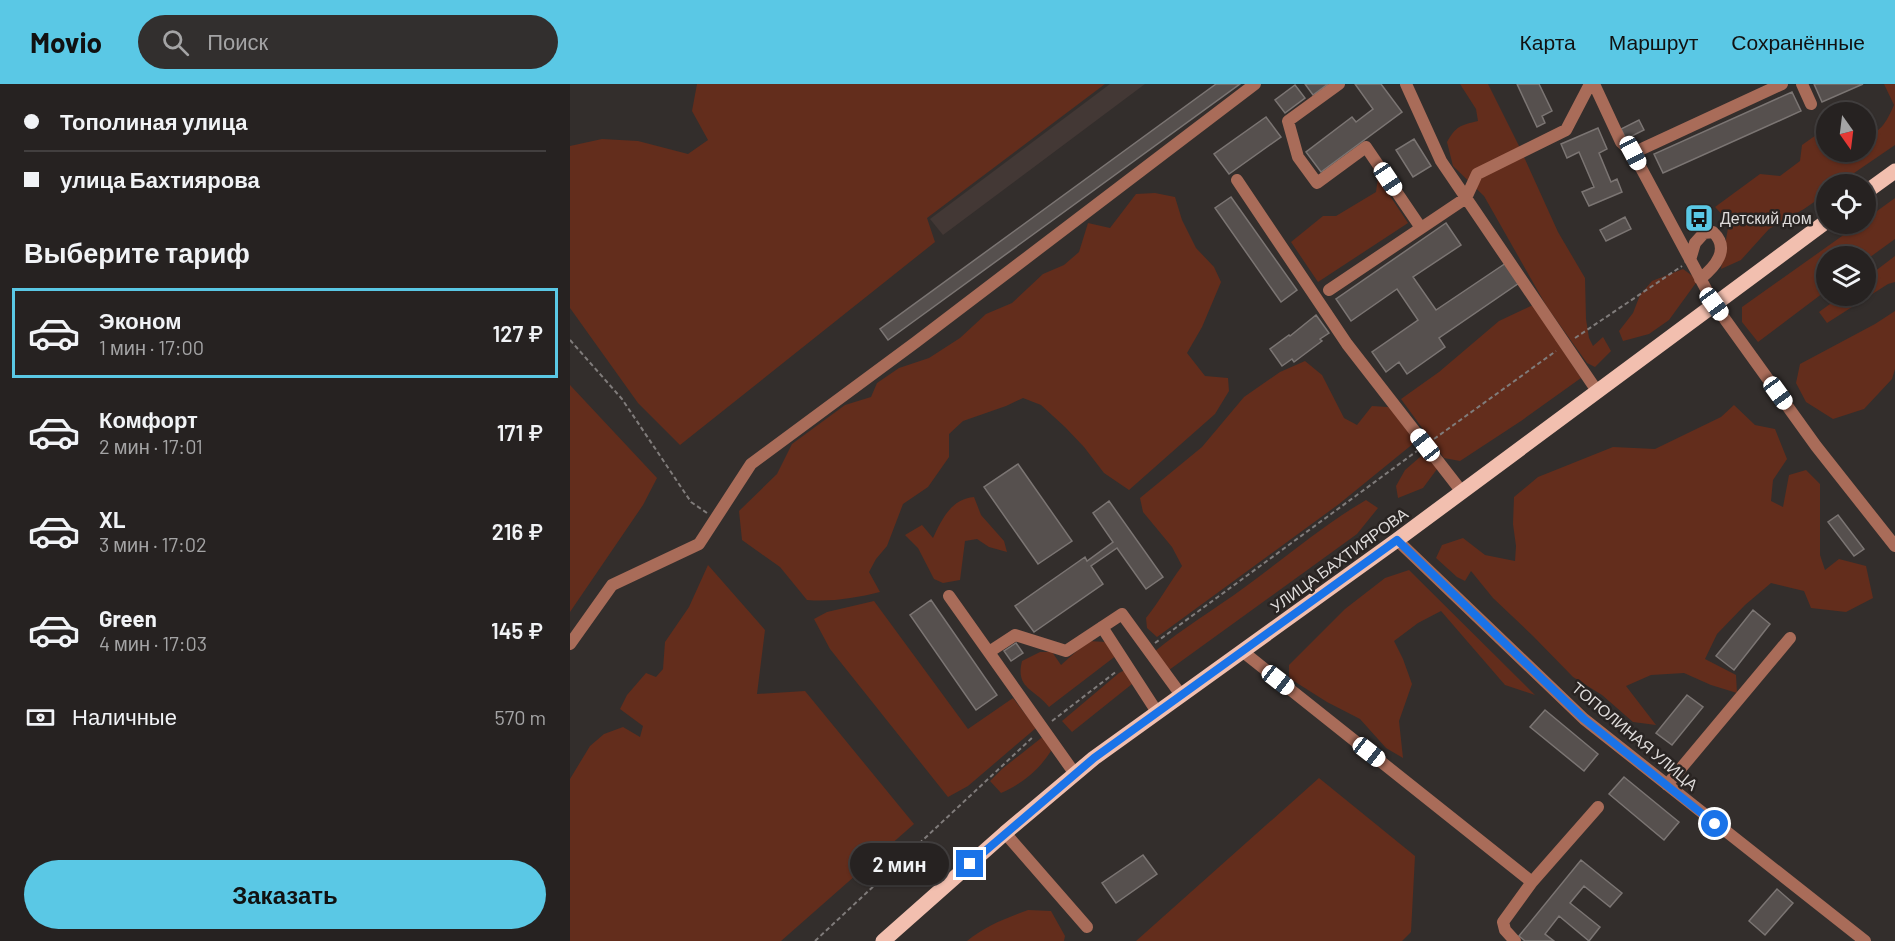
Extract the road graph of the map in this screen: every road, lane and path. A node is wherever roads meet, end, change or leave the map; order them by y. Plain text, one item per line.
1 (1255, 84) edge
2 (1339, 84) edge
3 (1406, 84) edge
4 (1592, 84) edge
5 (1782, 84) edge
6 (1802, 84) edge
7 (1811, 104) dead end
8 (1633, 153) junction
9 (1895, 171) edge
10 (1237, 180) dead end
11 (1876, 185) edge
12 (1466, 198) junction
13 (1421, 228) junction
14 (1816, 229) edge
15 (1690, 260) junction
16 (1700, 279) junction
17 (1329, 290) dead end
18 (1714, 304) junction
19 (570, 340) edge
20 (1566, 344) junction
21 (1597, 391) junction
22 (1425, 445) junction
23 (1462, 492) junction
24 (715, 519) junction
25 (1397, 540) junction
26 (1895, 546) edge
27 (949, 596) dead end
28 (1102, 627) junction
29 (1790, 638) dead end
30 (570, 644) edge
31 (1148, 649) junction
32 (1242, 651) junction
33 (989, 652) junction
34 (1126, 664) junction
35 (1181, 695) junction
36 (1157, 712) junction
37 (1043, 729) junction
38 (1075, 774) junction
39 (1667, 785) junction
40 (1598, 807) dead end
41 (1005, 833) junction
42 (1532, 882) junction
43 (1087, 927) dead end
44 (815, 941) edge
45 (883, 941) edge
46 (1515, 941) edge
47 (1865, 941) edge

1 - 24 street
2 - 13 street
3 - 12 street
4 - 8 street
4 - 12 street
5 - 8 street
6 - 7 street
8 - 15 street
9 - 11 main road
10 - 22 street
12 - 13 street
12 - 20 street
13 - 17 street
14 - 18 main road, УЛИЦА БАХТИЯРОВА
15 - 16 street
15 - 16 street
15 - 20 path
16 - 18 street
18 - 21 main road, УЛИЦА БАХТИЯРОВА
18 - 26 street
19 - 24 path
20 - 21 street
20 - 22 path
21 - 23 main road, УЛИЦА БАХТИЯРОВА
22 - 23 street
22 - 31 path
23 - 25 main road, УЛИЦА БАХТИЯРОВА
24 - 30 street
25 - 32 main road, УЛИЦА БАХТИЯРОВА
25 - 39 street, ТОПОЛИНАЯ УЛИЦА
27 - 33 street
28 - 31 street
28 - 33 street
28 - 34 street
29 - 39 street
31 - 35 street
32 - 35 main road, УЛИЦА БАХТИЯРОВА
32 - 42 street
33 - 37 street
34 - 36 street
34 - 37 path
35 - 36 main road, УЛИЦА БАХТИЯРОВА
36 - 38 main road, УЛИЦА БАХТИЯРОВА
37 - 38 street
37 - 44 path
38 - 41 main road, УЛИЦА БАХТИЯРОВА
39 - 47 street, ТОПОЛИНАЯ УЛИЦА
40 - 42 street
41 - 43 street
41 - 45 main road, УЛИЦА БАХТИЯРОВА
42 - 46 street

